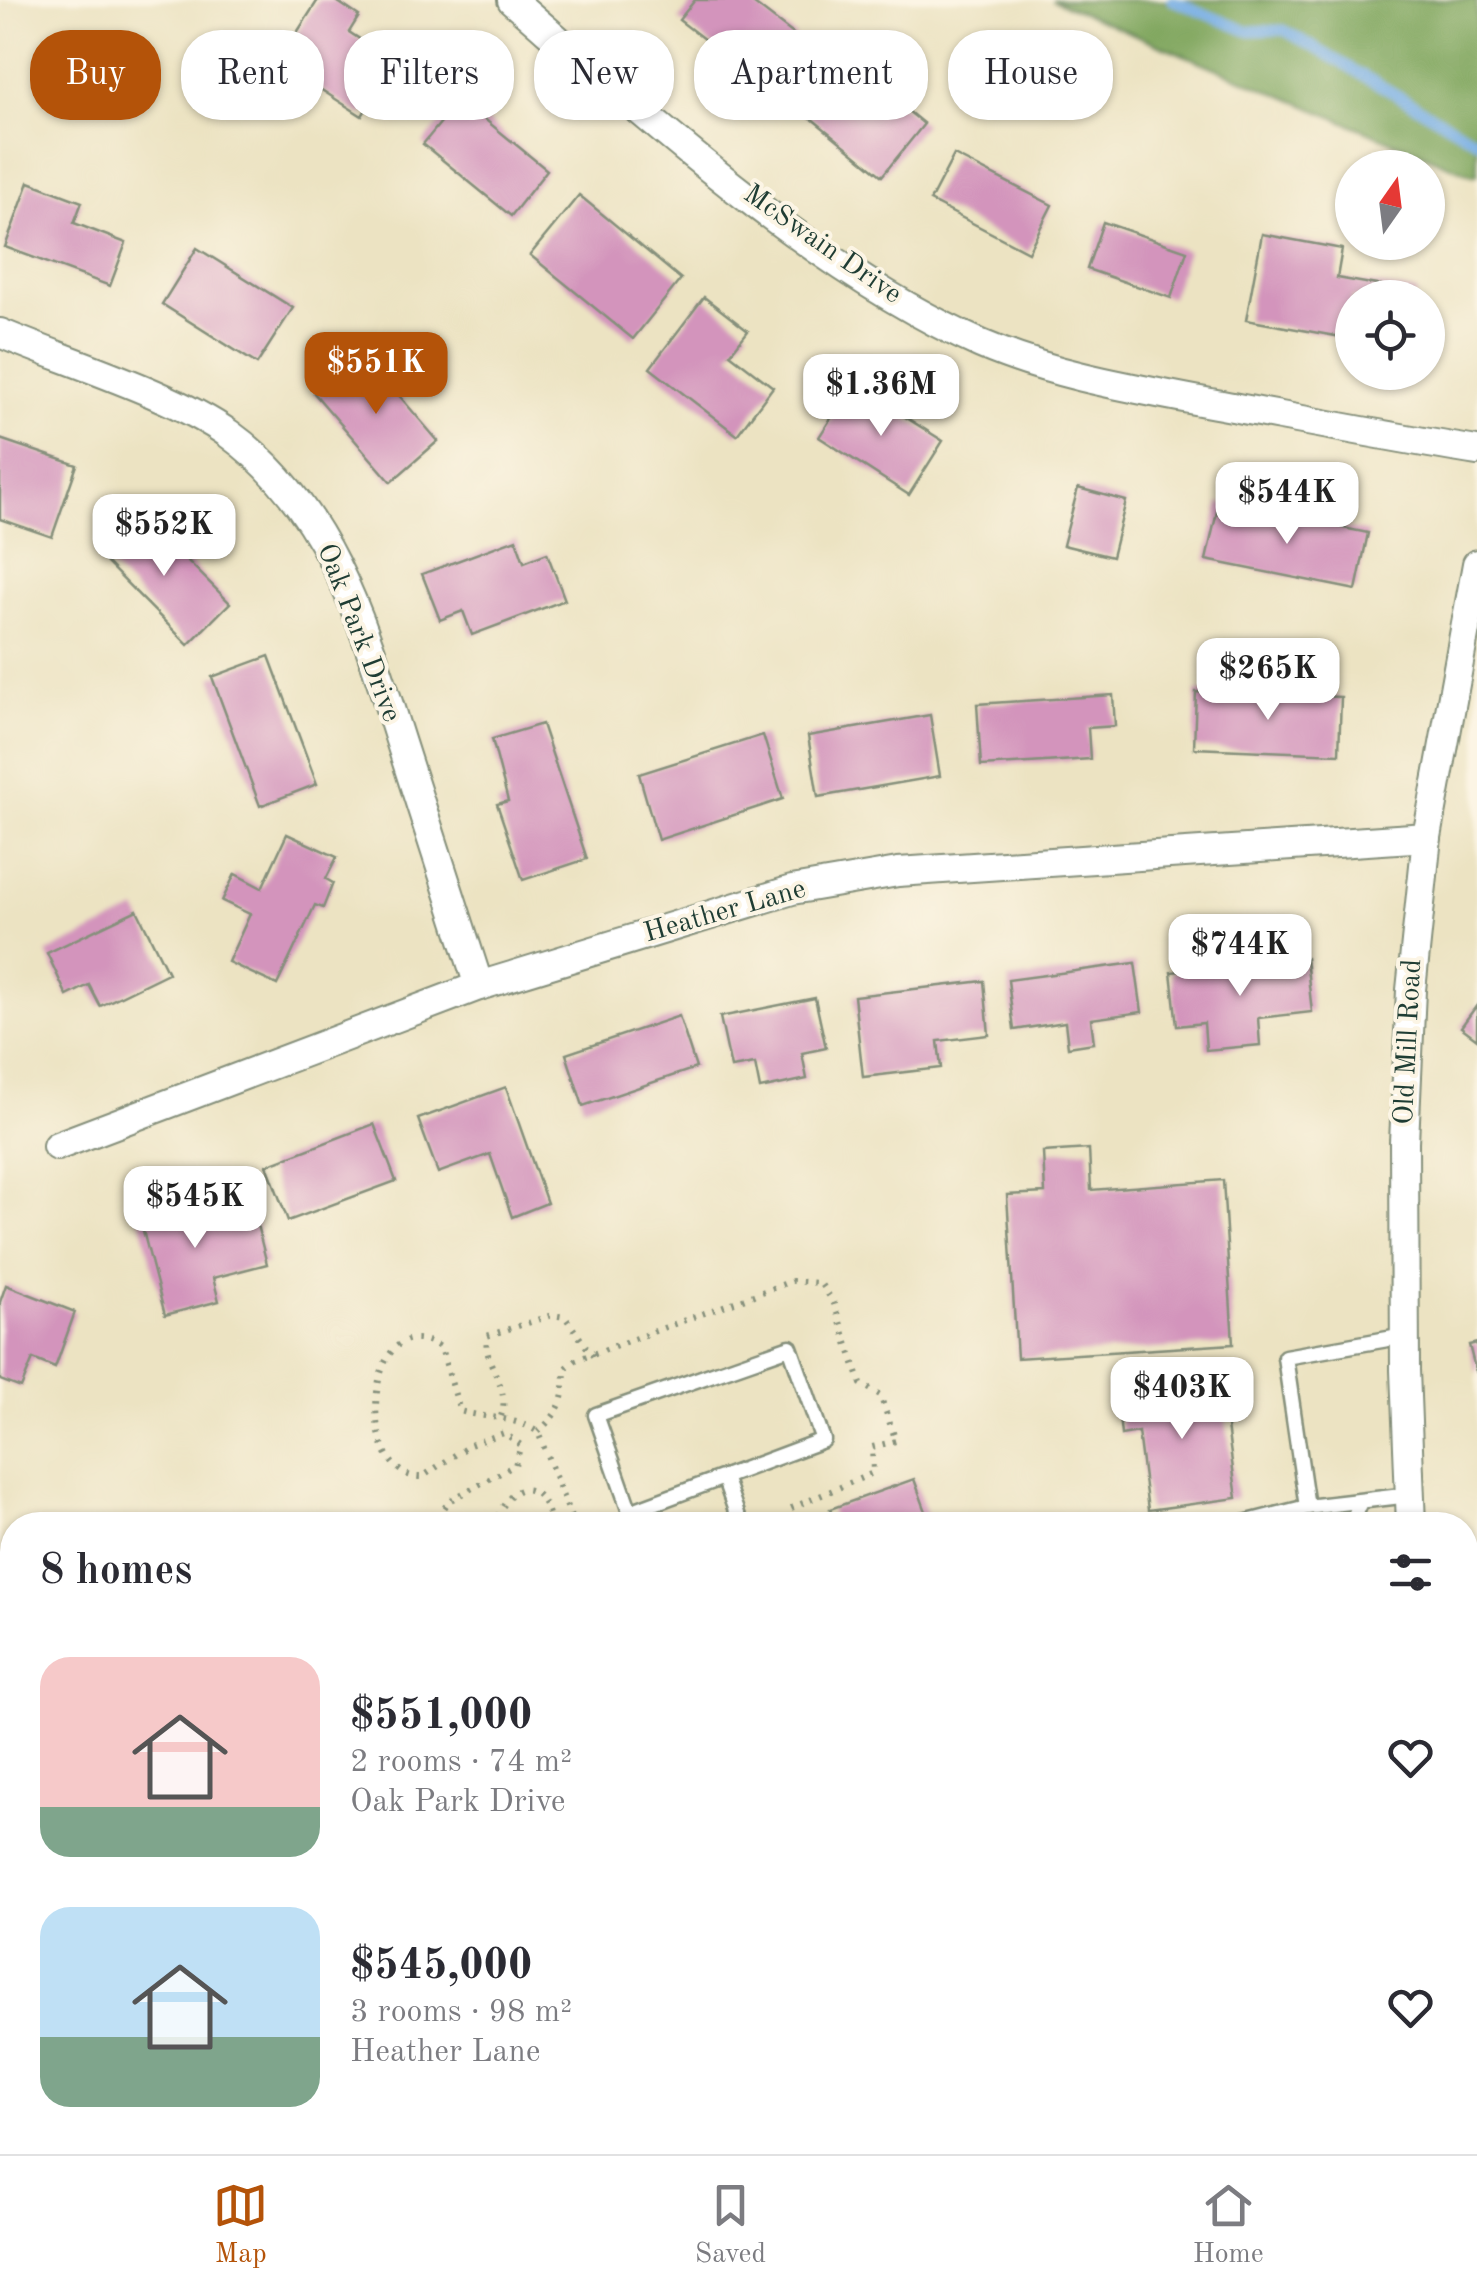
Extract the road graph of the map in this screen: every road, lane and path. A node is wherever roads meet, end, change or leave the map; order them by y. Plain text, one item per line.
1 (512, 0) edge
2 (0, 333) edge
3 (1477, 451) edge
4 (1477, 564) edge
5 (1427, 837) junction
6 (479, 986) junction
7 (57, 1146) dead end
8 (1405, 1336) junction
9 (593, 1356) dead end
10 (500, 1418) junction
11 (724, 1477) junction
12 (1410, 1495) junction
13 (1360, 1504) junction
14 (1307, 1507) junction
15 (442, 1512) edge
16 (501, 1512) edge
17 (547, 1512) edge
18 (569, 1512) edge
19 (630, 1512) edge
20 (645, 1512) edge
21 (736, 1512) edge
22 (1287, 1512) edge
23 (1357, 1512) edge
24 (1411, 1512) edge

1 - 3 street, McSwain Drive
2 - 6 street, Oak Park Drive
4 - 5 street, Old Mill Road
5 - 6 street, Heather Lane
5 - 8 street, Old Mill Road
6 - 7 street, Heather Lane
8 - 12 street, Old Mill Road
8 - 14 lane
9 - 10 path
10 - 15 path
10 - 18 path
11 - 19 lane
11 - 20 lane
11 - 21 lane
12 - 13 lane
12 - 24 street, Old Mill Road
13 - 14 lane
13 - 23 lane
14 - 22 lane
16 - 17 path

